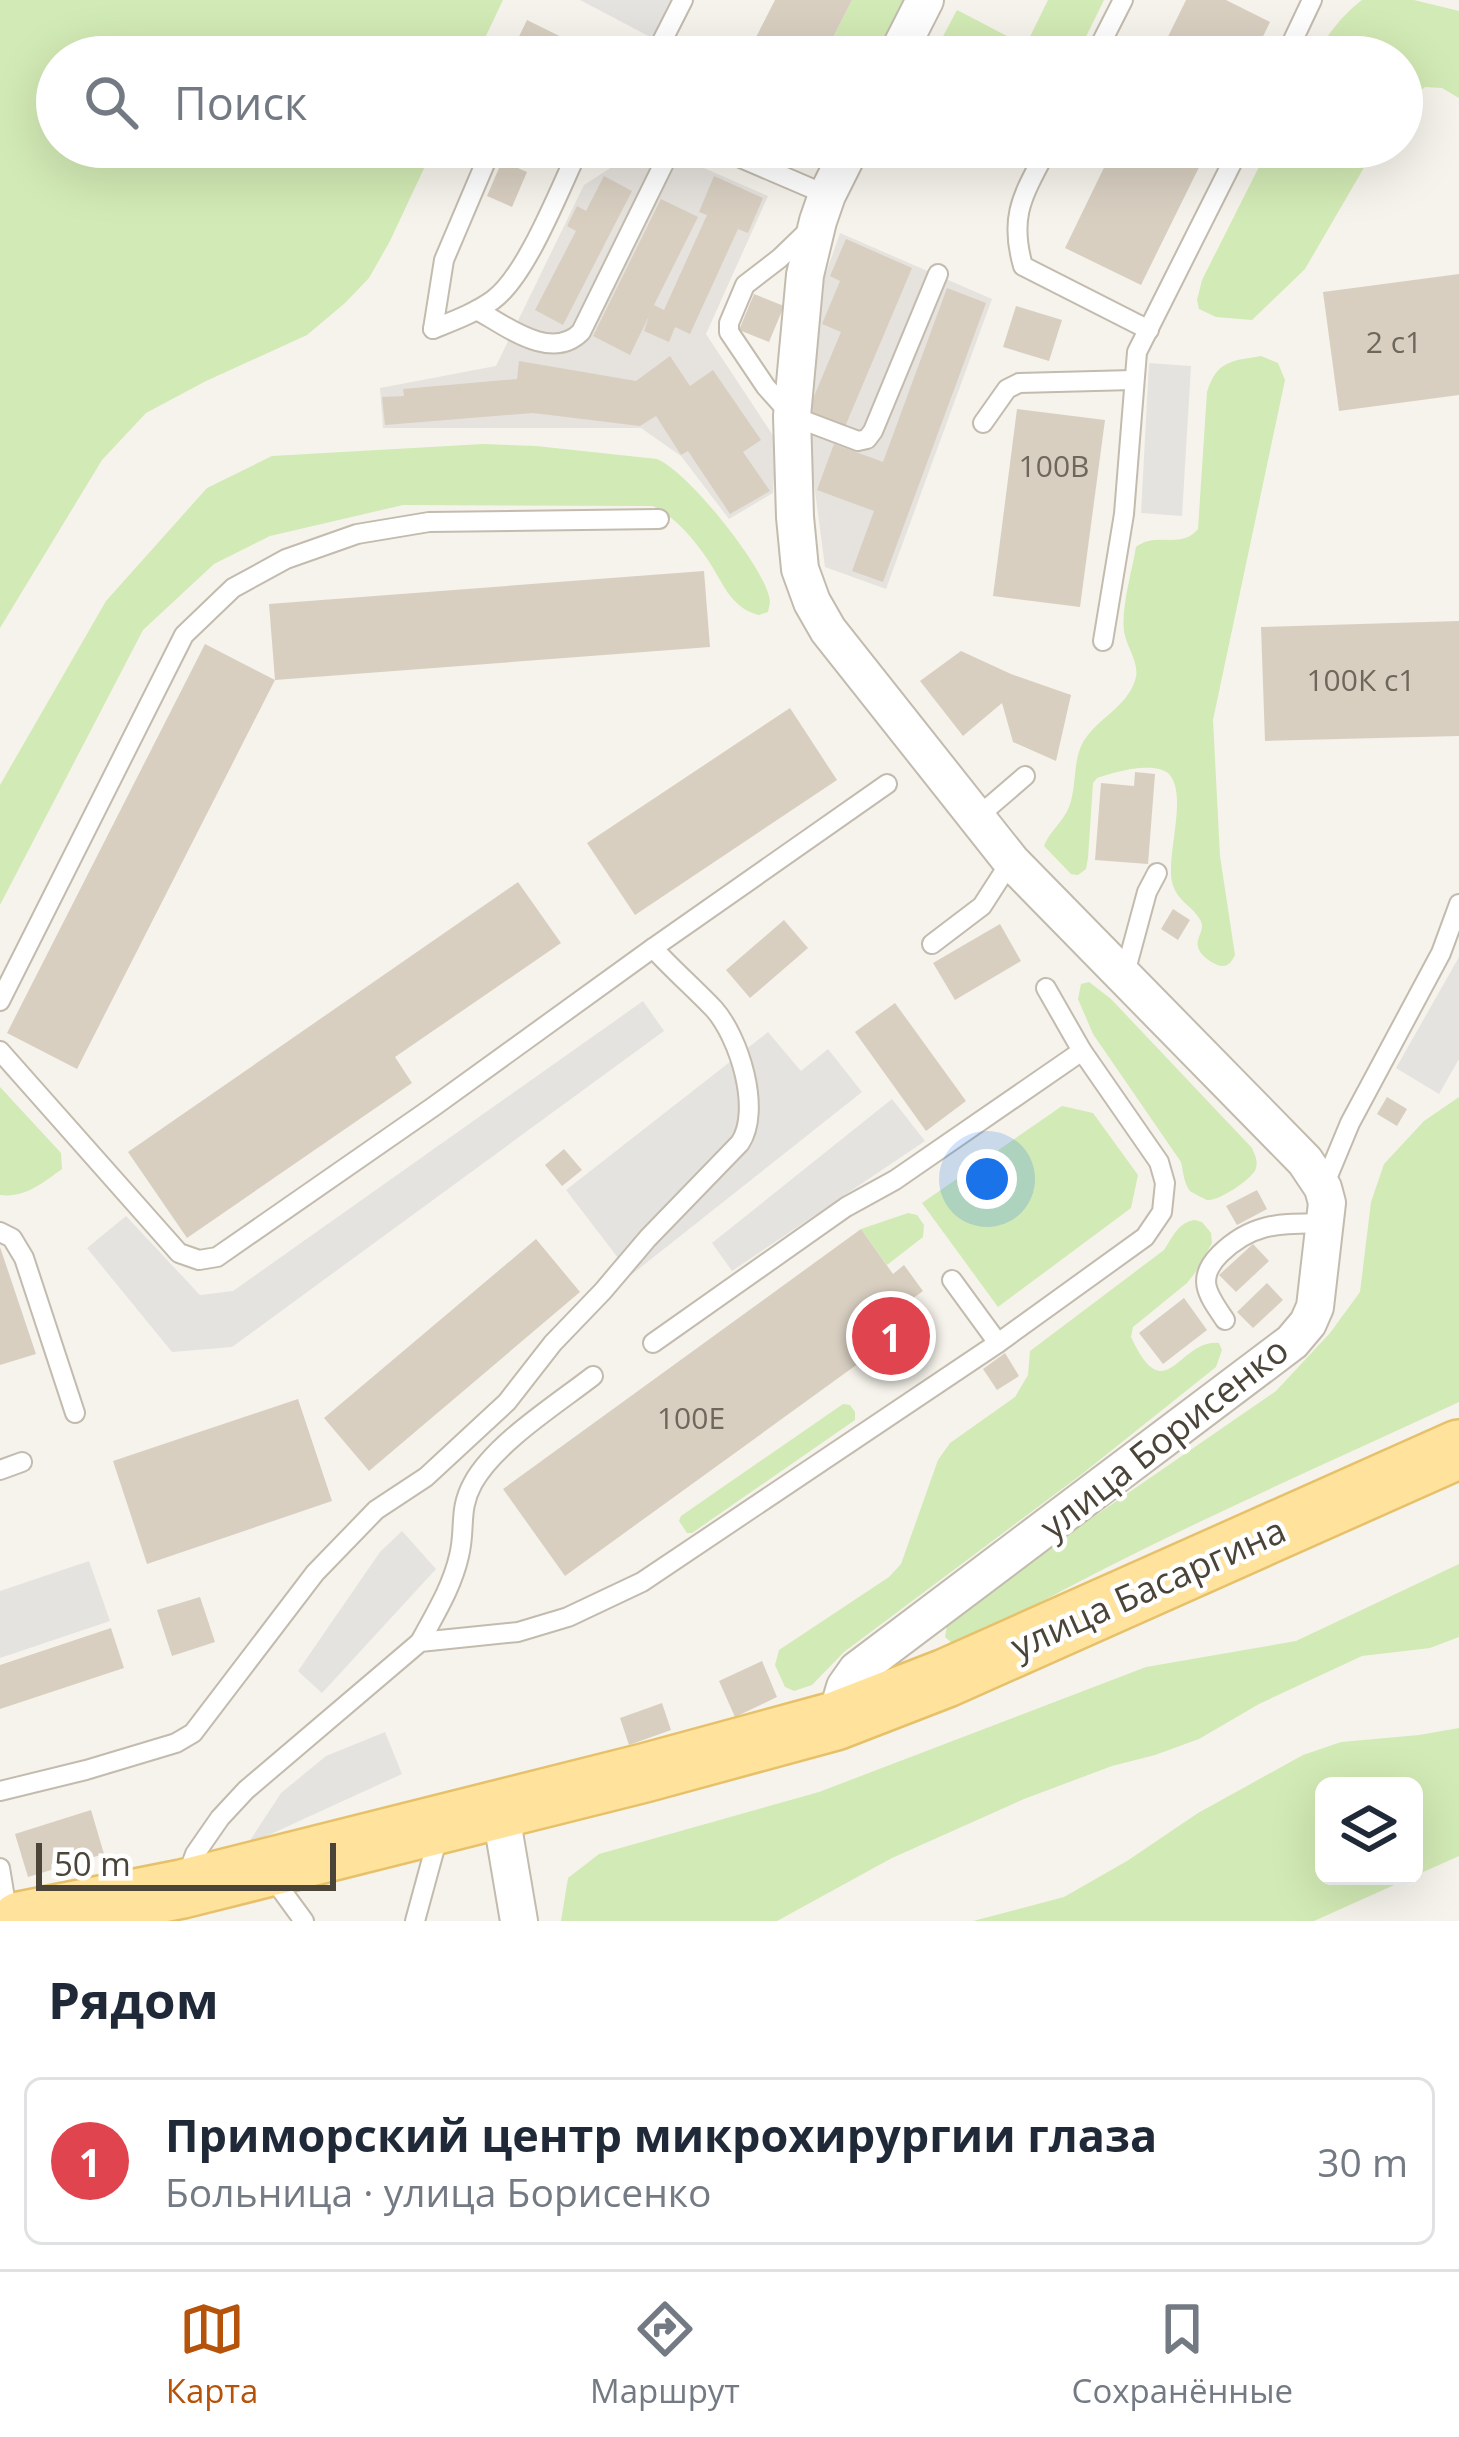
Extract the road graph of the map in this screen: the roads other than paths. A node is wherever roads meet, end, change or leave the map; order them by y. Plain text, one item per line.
1 (683, 0) edge
2 (925, 0) edge
3 (1123, 0) edge
4 (1312, 0) edge
5 (665, 36) edge
6 (907, 36) edge
7 (1105, 36) edge
8 (1295, 36) edge
9 (483, 168) edge
10 (570, 168) edge
11 (661, 168) edge
12 (752, 168) edge
13 (841, 168) edge
14 (1037, 168) edge
15 (1230, 168) edge
16 (822, 208) junction
17 (938, 274) dead end
18 (477, 310) junction
19 (1149, 330) junction
20 (1133, 380) junction
21 (792, 416) junction
22 (983, 423) dead end
23 (659, 519) dead end
24 (1103, 641) dead end
25 (1025, 776) dead end
26 (887, 784) dead end
27 (975, 819) junction
28 (1011, 861) junction
29 (1157, 873) dead end
30 (1459, 904) edge
31 (932, 944) dead end
32 (653, 948) junction
33 (1124, 978) junction
34 (1046, 988) dead end
35 (0, 1001) edge
36 (0, 1051) edge
37 (1082, 1051) junction
38 (1325, 1206) junction
39 (0, 1232) edge
40 (952, 1280) dead end
41 (1225, 1320) dead end
42 (653, 1343) dead end
43 (998, 1343) junction
44 (593, 1376) dead end
45 (75, 1413) dead end
46 (1459, 1449) edge
47 (22, 1462) dead end
48 (0, 1470) edge
49 (420, 1642) junction
50 (835, 1721) junction
51 (0, 1791) edge
52 (500, 1808) junction
53 (442, 1823) junction
54 (0, 1868) edge
55 (265, 1868) junction
56 (182, 1889) junction
57 (9, 1921) edge
58 (20, 1921) edge
59 (304, 1921) edge
60 (415, 1921) edge
61 (519, 1921) edge

1 - 5 lane
2 - 6 street
3 - 7 lane
4 - 8 lane
9 - 18 lane
10 - 18 lane
11 - 18 lane
12 - 16 lane
13 - 16 street
14 - 19 lane
15 - 19 lane
16 - 21 street
16 - 21 lane
17 - 21 lane
19 - 20 lane
20 - 22 lane
20 - 24 lane
21 - 27 street
23 - 35 lane
25 - 27 lane
26 - 32 lane
27 - 28 street
28 - 31 lane
28 - 33 street
29 - 33 lane
30 - 38 lane
32 - 36 lane
32 - 51 lane
33 - 38 street
34 - 37 lane
37 - 42 lane
37 - 43 lane
38 - 41 lane
38 - 50 street, улица Борисенко
39 - 45 lane
40 - 43 lane
43 - 49 lane
44 - 49 lane
46 - 50 main road, улица Басаргина
47 - 48 lane
49 - 56 lane
50 - 52 main road
52 - 53 main road
52 - 61 street
53 - 55 main road
53 - 60 lane
54 - 57 lane
55 - 56 main road
55 - 59 lane
56 - 58 main road

